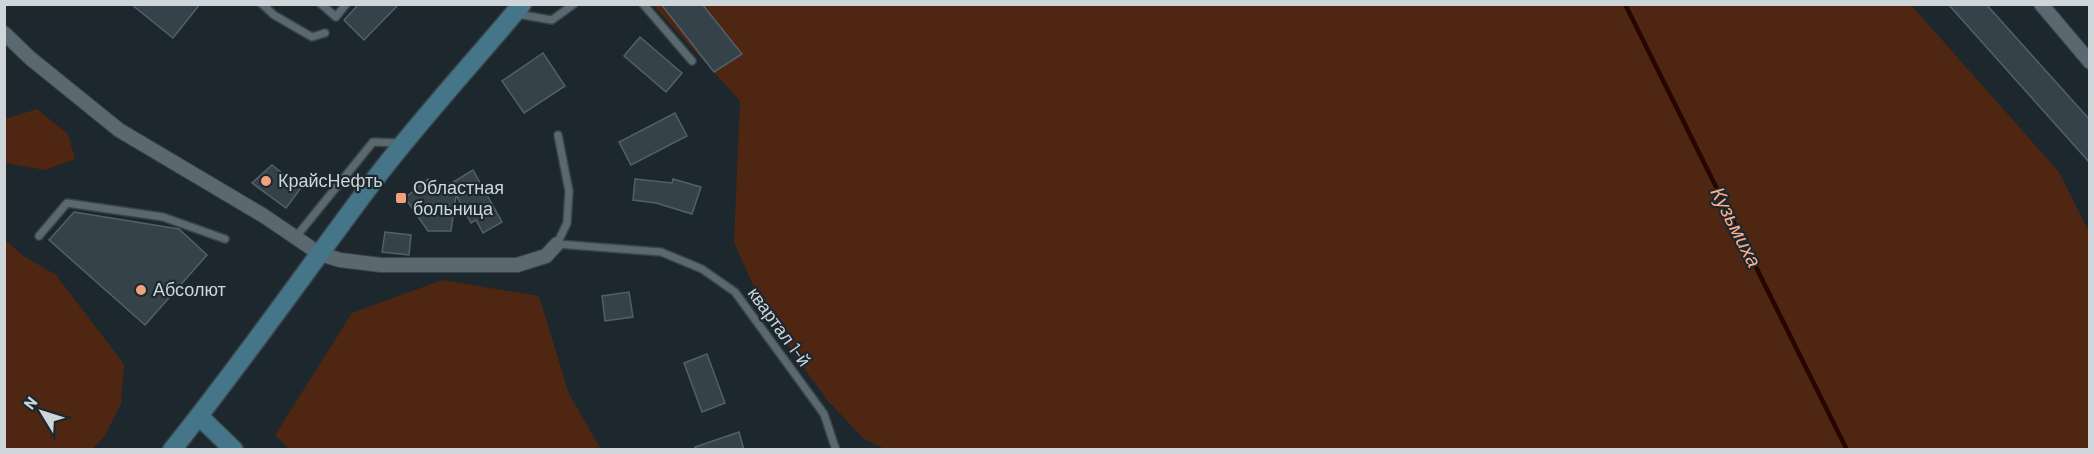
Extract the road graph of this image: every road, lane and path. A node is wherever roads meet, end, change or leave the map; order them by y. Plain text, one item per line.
1 (262, 4) edge
2 (321, 4) edge
3 (346, 4) edge
4 (574, 4) edge
5 (643, 4) edge
6 (2041, 4) edge
7 (518, 9) edge
8 (4, 33) edge
9 (325, 33) dead end
10 (692, 60) dead end
11 (2090, 63) edge
12 (558, 135) dead end
13 (404, 143) junction
14 (39, 236) dead end
15 (295, 237) junction
16 (225, 239) dead end
17 (557, 244) junction
18 (320, 254) junction
19 (199, 416) junction
20 (172, 450) edge
21 (234, 450) edge
22 (836, 450) edge

1 - 9 lane
2 - 3 lane
4 - 7 lane
5 - 10 lane
6 - 11 street
7 - 13 main road
8 - 15 street
12 - 17 lane
13 - 15 lane
13 - 18 main road
14 - 16 lane
15 - 18 street
17 - 18 street
17 - 22 lane, квартал 1-й
18 - 19 main road
19 - 20 main road
19 - 21 main road

